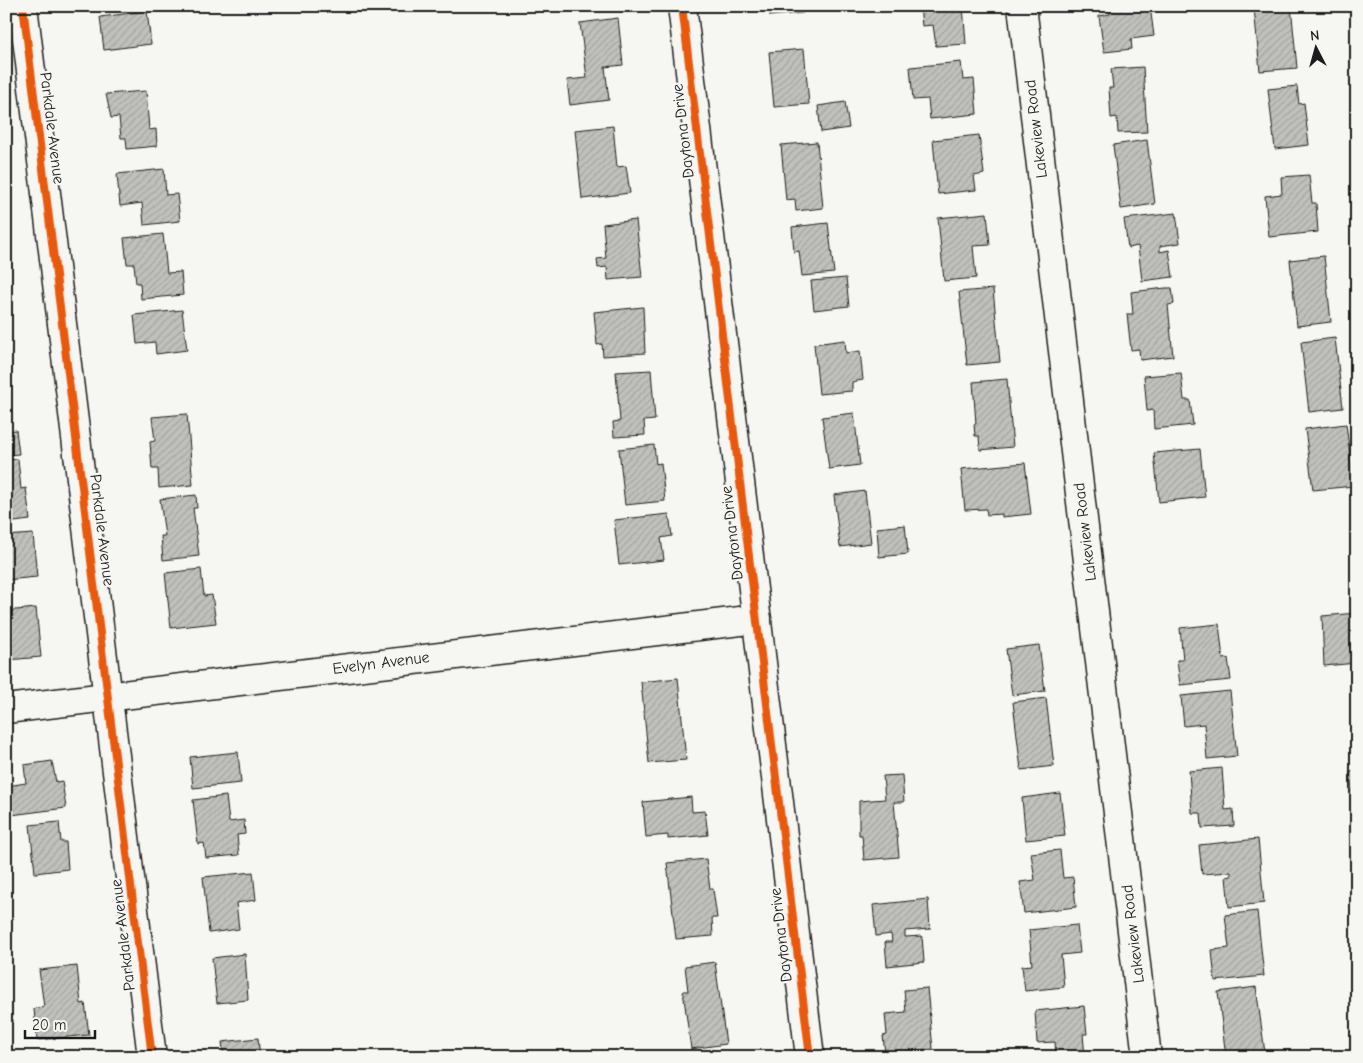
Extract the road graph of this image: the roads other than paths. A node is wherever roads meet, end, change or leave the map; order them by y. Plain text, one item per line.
1 (24, 6) edge
2 (682, 6) edge
3 (1022, 6) edge
4 (757, 618) junction
5 (108, 696) junction
6 (6, 708) edge
7 (152, 1057) edge
8 (810, 1057) edge
9 (1148, 1057) edge

1 - 5 street, Parkdale Avenue
2 - 4 street, Daytona Drive
3 - 9 street, Lakeview Road
4 - 5 street, Evelyn Avenue
4 - 8 street, Daytona Drive
5 - 6 street, Evelyn Avenue
5 - 7 street, Parkdale Avenue

